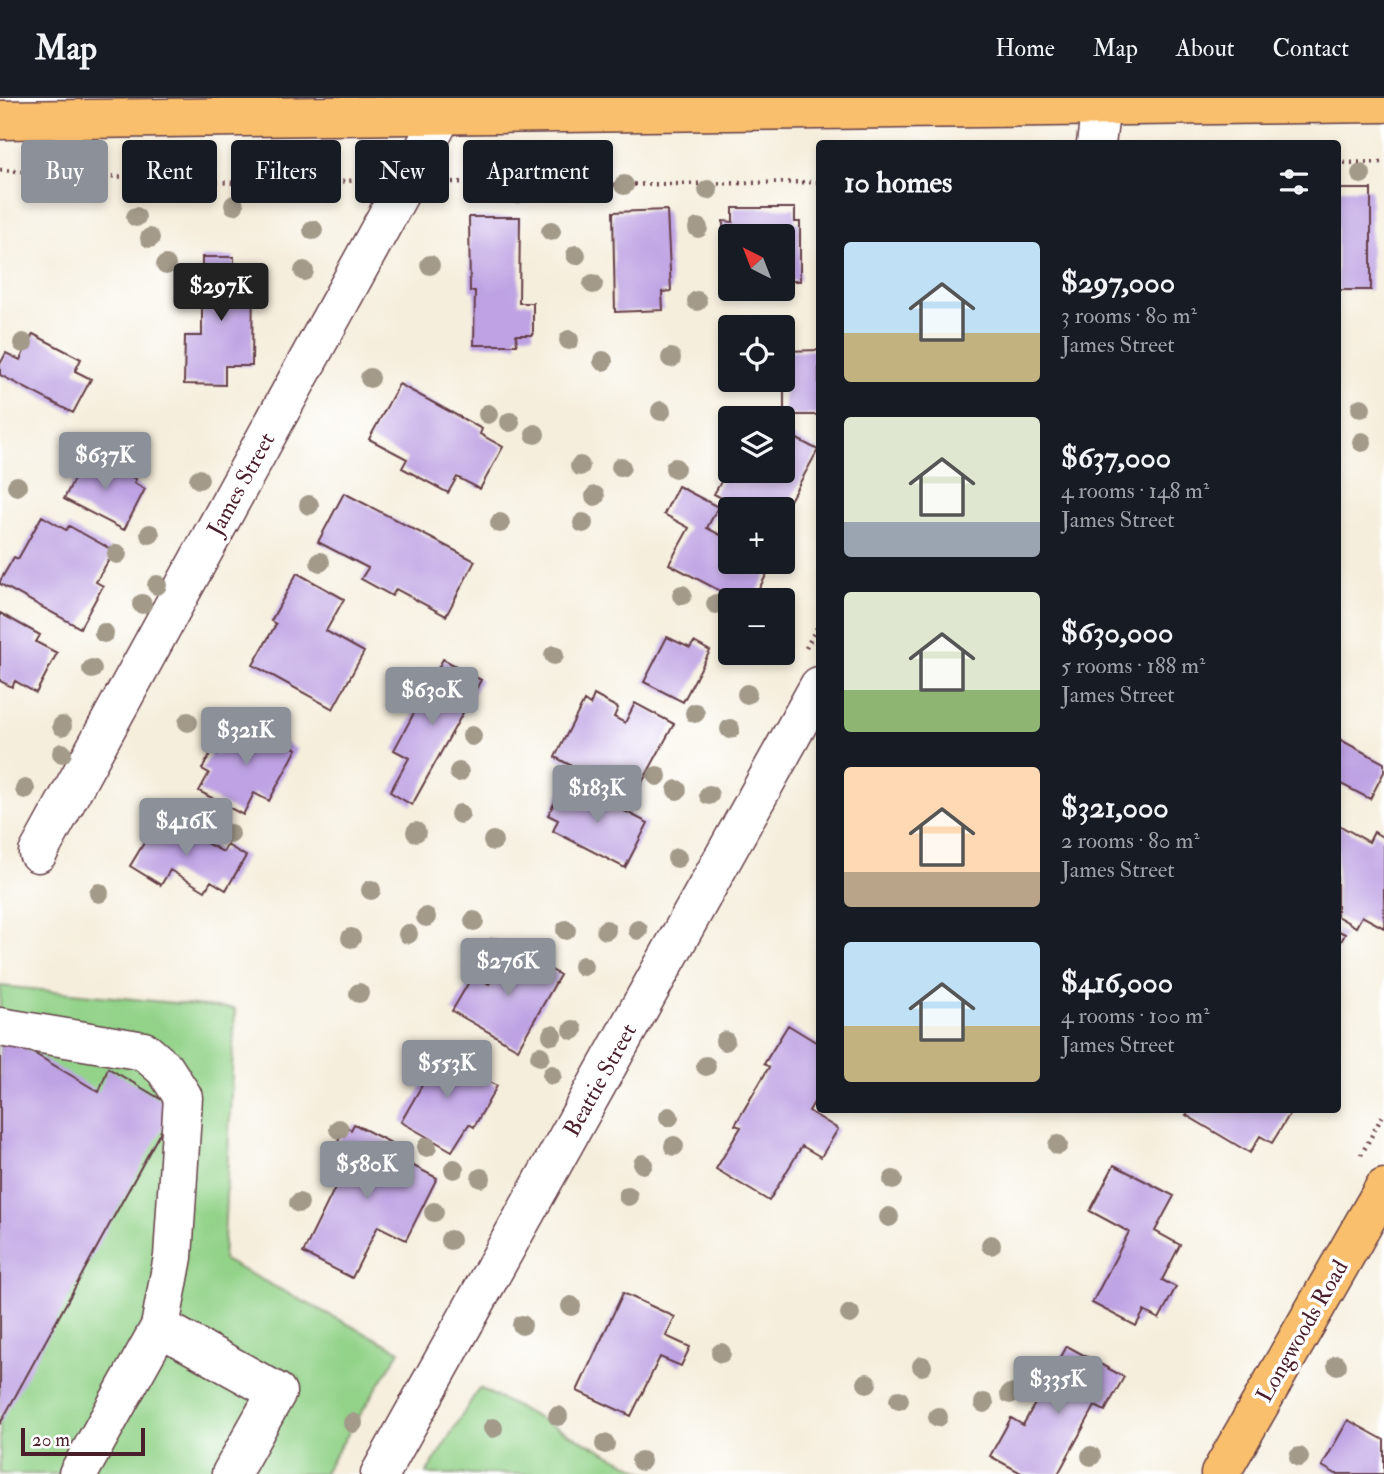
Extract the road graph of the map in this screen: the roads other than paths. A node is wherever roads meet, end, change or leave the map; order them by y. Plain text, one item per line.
1 (1384, 103) edge
2 (356, 107) edge
3 (443, 114) junction
4 (1100, 116) edge
5 (0, 120) edge
6 (816, 691) edge
7 (38, 853) dead end
8 (0, 1027) edge
9 (1384, 1188) edge
10 (160, 1327) junction
11 (78, 1474) edge
12 (231, 1474) edge
13 (380, 1474) edge
14 (1220, 1474) edge

1 - 4 main road
2 - 3 main road
2 - 5 main road
3 - 4 main road
3 - 7 street, James Street
6 - 13 street, Beattie Street
8 - 10 street
9 - 14 main road, Longwoods Road
10 - 11 street
10 - 12 street

